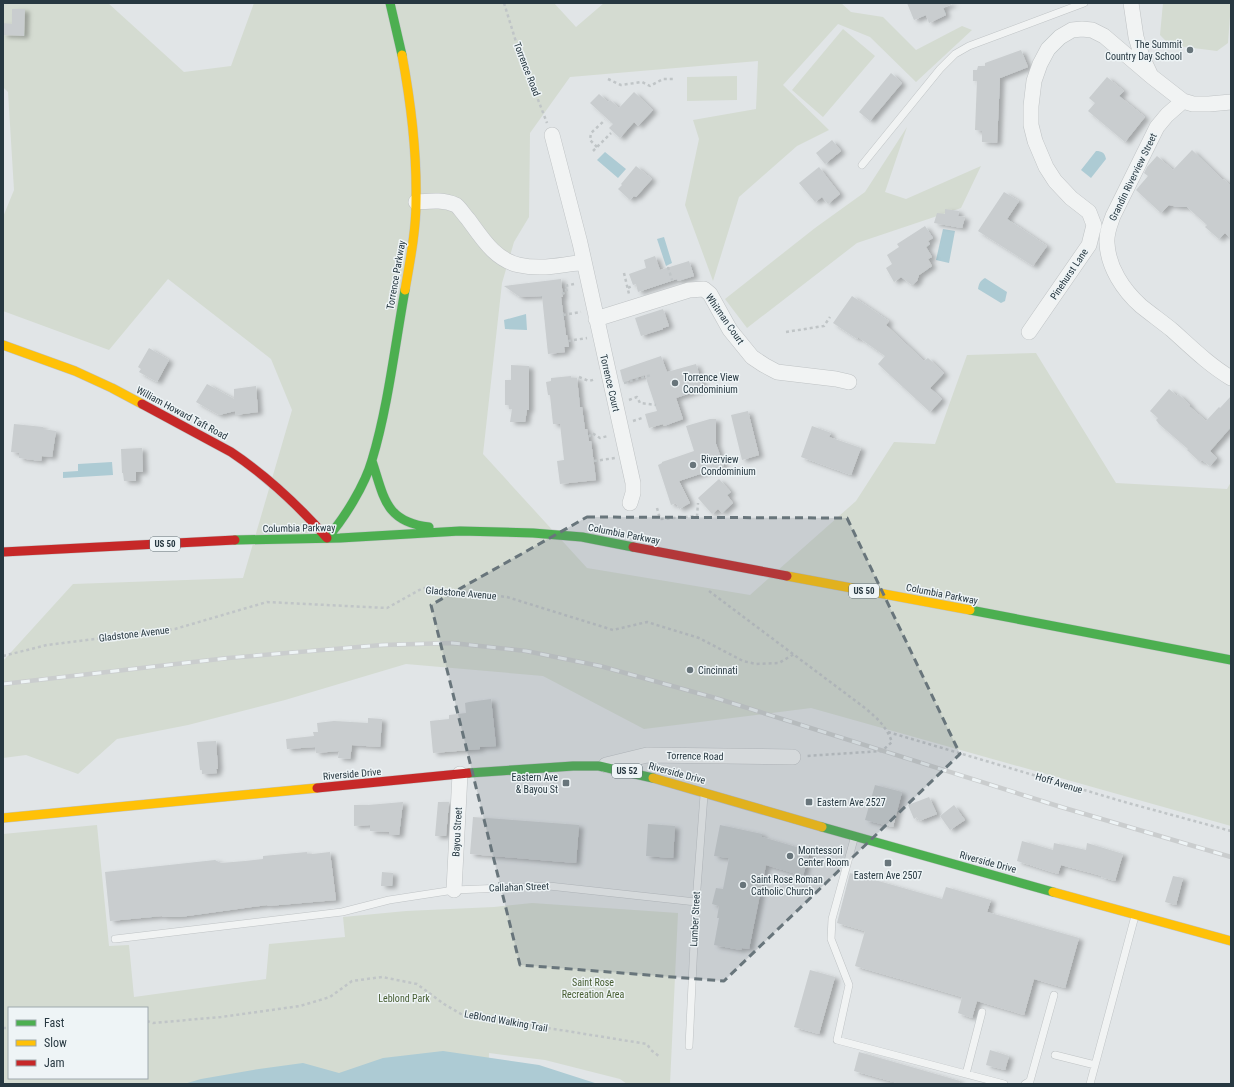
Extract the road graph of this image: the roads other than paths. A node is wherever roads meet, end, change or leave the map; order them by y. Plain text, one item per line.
1 (390, 3) edge
2 (1084, 3) edge
3 (1131, 3) edge
4 (1151, 76) junction
5 (1183, 101) junction
6 (1231, 102) edge
7 (552, 135) road end
8 (862, 165) dead end
9 (416, 202) junction
10 (584, 262) junction
11 (596, 319) junction
12 (1029, 332) dead end
13 (3, 344) edge
14 (1231, 378) edge
15 (849, 382) dead end
16 (372, 461) junction
17 (630, 503) dead end
18 (460, 531) junction
19 (327, 538) junction
20 (3, 552) edge
21 (1231, 660) edge
22 (793, 757) road end
23 (599, 766) junction
24 (460, 774) junction
25 (704, 792) junction
26 (3, 818) edge
27 (855, 837) junction
28 (454, 890) junction
29 (696, 902) junction
30 (1135, 914) junction
31 (115, 939) dead end
32 (1231, 942) edge
33 (1054, 995) dead end
34 (982, 1012) dead end
35 (689, 1046) dead end
36 (1055, 1055) dead end
37 (1095, 1065) junction
38 (966, 1074) junction
39 (1004, 1084) edge
40 (1025, 1084) edge
41 (1090, 1084) edge

1 - 9 main road, Torrence Parkway
2 - 8 lane
3 - 4 street
4 - 5 street, Pinehurst Lane
4 - 12 street, Pinehurst Lane
5 - 6 street
5 - 14 street, Grandin Riverview Street
7 - 10 street, Torrence Court
9 - 10 street
9 - 16 main road, Torrence Parkway
10 - 11 street, Torrence Court
11 - 15 street, Whitman Court
11 - 17 street, Torrence Court
13 - 19 main road, William Howard Taft Road
16 - 18 main road
16 - 19 main road, Torrence Parkway
18 - 19 main road, Columbia Parkway / US 50
18 - 21 main road, Columbia Parkway / US 50
19 - 20 main road, Columbia Parkway / US 50
22 - 23 street, Torrence Road
23 - 24 main road, Riverside Drive / US 52
23 - 25 main road, Riverside Drive / US 52
24 - 26 main road, Riverside Drive / US 52
24 - 28 street, Bayou Street
25 - 27 main road, Riverside Drive / US 52
25 - 29 lane, Lumber Street
27 - 30 main road, Riverside Drive / US 52
27 - 38 lane
28 - 29 lane, Callahan Street
28 - 31 lane, Callahan Street
29 - 35 lane, Lumber Street
30 - 32 main road, Riverside Drive / US 52
30 - 37 lane
33 - 40 lane
34 - 38 lane
36 - 37 lane
37 - 41 lane
38 - 39 lane

